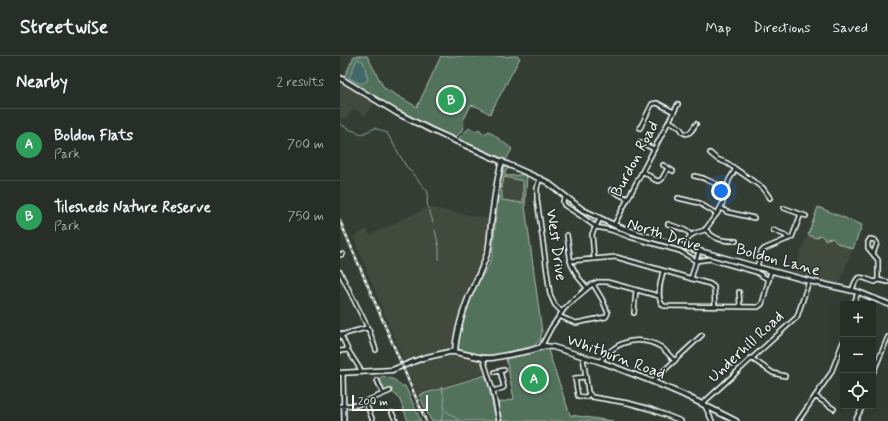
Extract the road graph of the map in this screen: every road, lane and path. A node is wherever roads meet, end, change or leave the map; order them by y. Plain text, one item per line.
1 (340, 78) edge
2 (678, 104) dead end
3 (674, 112) junction
4 (669, 122) junction
5 (696, 124) dead end
6 (640, 128) dead end
7 (640, 142) dead end
8 (654, 149) junction
9 (710, 153) dead end
10 (502, 161) junction
11 (663, 165) dead end
12 (668, 168) junction
13 (735, 170) junction
14 (643, 171) junction
15 (673, 171) dead end
16 (694, 176) dead end
17 (540, 178) junction
18 (727, 188) junction
19 (610, 190) dead end
20 (566, 196) junction
21 (678, 198) dead end
22 (770, 198) dead end
23 (628, 199) junction
24 (721, 208) junction
25 (784, 208) dead end
26 (789, 210) junction
27 (716, 214) junction
28 (788, 214) dead end
29 (801, 214) junction
30 (806, 216) dead end
31 (754, 218) dead end
32 (600, 219) junction
33 (668, 224) dead end
34 (614, 225) junction
35 (596, 227) junction
36 (705, 229) junction
37 (773, 230) dead end
38 (567, 235) dead end
39 (691, 235) junction
40 (788, 239) junction
41 (736, 241) dead end
42 (684, 247) junction
43 (699, 251) junction
44 (873, 254) dead end
45 (594, 258) junction
46 (570, 261) junction
47 (696, 261) junction
48 (757, 267) junction
49 (663, 271) junction
50 (771, 271) junction
51 (340, 272) edge
52 (691, 279) junction
53 (769, 280) junction
54 (878, 280) junction
55 (809, 281) junction
56 (888, 282) edge
57 (593, 284) junction
58 (587, 288) junction
59 (636, 290) junction
60 (852, 291) junction
61 (740, 292) dead end
62 (858, 292) junction
63 (659, 296) junction
64 (855, 301) edge
65 (888, 304) edge
66 (715, 306) junction
67 (740, 306) junction
68 (562, 312) junction
69 (634, 313) dead end
70 (559, 316) junction
71 (366, 328) junction
72 (340, 334) edge
73 (702, 335) dead end
74 (888, 337) edge
75 (541, 347) junction
76 (348, 350) junction
77 (376, 350) dead end
78 (840, 350) edge
79 (340, 351) edge
80 (455, 352) junction
81 (583, 357) junction
82 (482, 358) junction
83 (751, 358) junction
84 (675, 361) junction
85 (600, 362) junction
86 (876, 366) edge
87 (362, 372) junction
88 (495, 372) dead end
89 (342, 373) edge
90 (786, 376) dead end
91 (586, 377) junction
92 (377, 380) dead end
93 (653, 382) junction
94 (390, 391) dead end
95 (493, 391) junction
96 (383, 394) junction
97 (589, 394) junction
98 (815, 396) junction
99 (365, 401) junction
100 (703, 405) junction
101 (342, 406) edge
102 (834, 409) dead end
103 (861, 409) edge
104 (392, 412) dead end
105 (344, 421) edge
106 (373, 421) edge
107 (396, 421) edge
108 (499, 421) edge
109 (681, 421) edge
110 (712, 421) edge
111 (736, 421) edge
112 (798, 421) edge
113 (855, 421) edge

1 - 10 street, Boldon Lane
2 - 3 street, Burdon Road
3 - 4 street, Burdon Road
3 - 6 street
4 - 5 street
4 - 8 street, Burdon Road
7 - 8 street
8 - 14 street, Burdon Road
9 - 13 street
10 - 17 street, Boldon Lane
10 - 80 street
11 - 12 street
12 - 14 street
12 - 15 street
13 - 18 street
13 - 22 street
14 - 23 street, Burdon Road
16 - 18 street
17 - 20 street, Boldon Lane
17 - 68 street, West Drive
18 - 24 street
19 - 23 street
20 - 32 street, Boldon Lane
20 - 35 street, North Drive
21 - 27 street
23 - 34 street, Burdon Road
24 - 27 street
24 - 31 street
25 - 26 street
26 - 28 street
26 - 29 street
27 - 36 street
29 - 30 street
29 - 40 street
32 - 34 street, Boldon Lane
32 - 35 street
33 - 39 street
34 - 42 street, Boldon Lane
35 - 45 street
35 - 47 street, North Drive
36 - 39 street
36 - 41 street
37 - 40 street
38 - 46 street
39 - 42 street
40 - 48 street
42 - 43 street, Boldon Lane
43 - 47 street
43 - 48 street, Boldon Lane
44 - 54 street
45 - 46 street
45 - 49 street
46 - 58 street
47 - 52 street
47 - 53 street, North Drive
48 - 50 street, Boldon Lane
49 - 52 street
49 - 63 street
50 - 53 street
50 - 55 street, Boldon Lane
51 - 71 street
52 - 66 street
53 - 67 street
54 - 56 street
54 - 60 street
55 - 60 street, Boldon Lane
55 - 83 street, Underhill Road
57 - 58 street
57 - 59 street
57 - 70 street
58 - 68 street
59 - 63 street
59 - 69 street
60 - 62 street, Boldon Lane
61 - 67 street
62 - 64 street
62 - 65 street, Boldon Lane
63 - 66 street
66 - 67 street
68 - 70 street
70 - 75 street
71 - 72 street
71 - 77 street
72 - 76 street
73 - 84 street
74 - 86 street
75 - 81 street, Whitburn Road
75 - 82 street, Whitburn Road
76 - 79 street
76 - 87 street
78 - 98 street
80 - 82 street, Whitburn Road
80 - 87 street
81 - 85 street, Whitburn Road
81 - 91 street
82 - 95 street
83 - 90 street
83 - 100 street, Underhill Road
84 - 85 street
84 - 93 street
85 - 93 street, Whitburn Road
87 - 89 street
88 - 95 street
89 - 101 street
91 - 97 street
91 - 97 street
92 - 96 street
93 - 100 street, Whitburn Road
94 - 96 street
95 - 108 street
96 - 99 street
97 - 109 street
98 - 102 street
98 - 112 street
99 - 101 street
99 - 106 street
100 - 110 street
100 - 111 street, Whitburn Road
101 - 105 street
103 - 113 street
104 - 107 street

